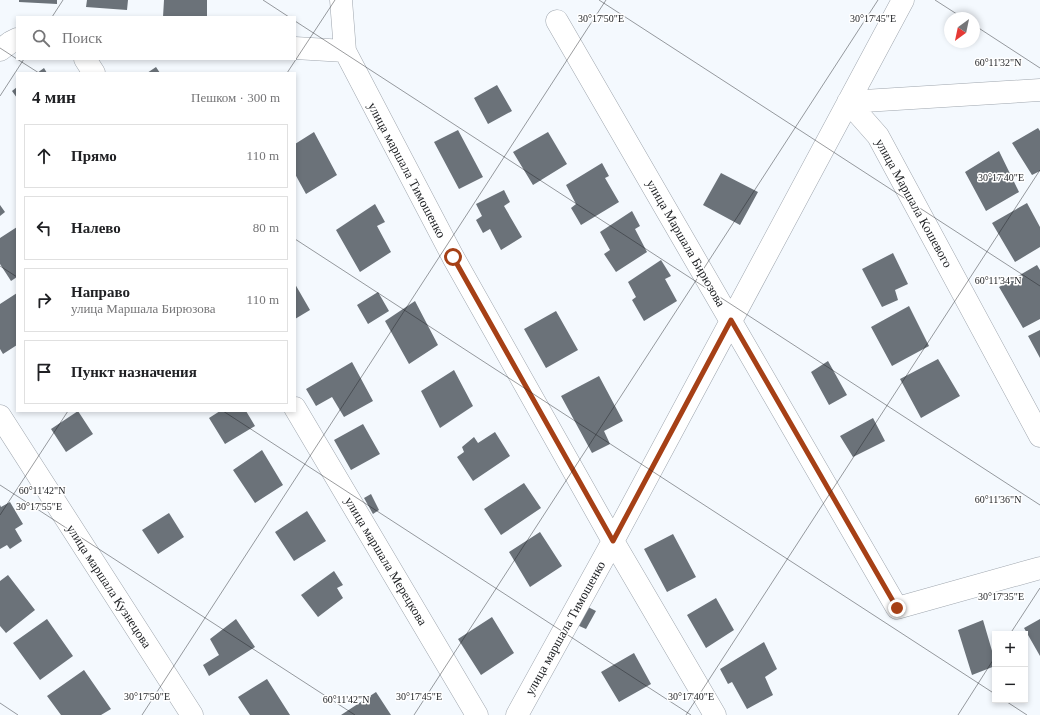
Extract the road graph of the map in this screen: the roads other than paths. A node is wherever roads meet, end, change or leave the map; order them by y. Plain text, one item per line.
1 (341, 0) edge
2 (903, 0) edge
3 (557, 21) dead end
4 (16, 40) edge
5 (296, 48) edge
6 (0, 50) edge
7 (345, 51) junction
8 (86, 60) edge
9 (93, 72) edge
10 (1040, 90) edge
11 (848, 102) junction
12 (731, 320) junction
13 (296, 410) edge
14 (0, 416) edge
15 (1040, 436) edge
16 (613, 541) junction
17 (1040, 568) edge
18 (192, 715) edge
19 (477, 715) edge
20 (518, 715) edge
21 (715, 715) edge

1 - 7 street
2 - 11 street
3 - 12 street, улица Маршала Бирюзова
4 - 6 street
5 - 7 street
7 - 16 street, улица маршала Тимошенко
8 - 9 street
10 - 11 street
11 - 12 street
11 - 15 street, улица Маршала Кошевого
12 - 16 street
12 - 17 street, улица Маршала Бирюзова
13 - 19 street, улица маршала Мерецкова
14 - 18 street, улица маршала Кузнецова
16 - 20 street, улица маршала Тимошенко
16 - 21 street, улица маршала Тимошенко

